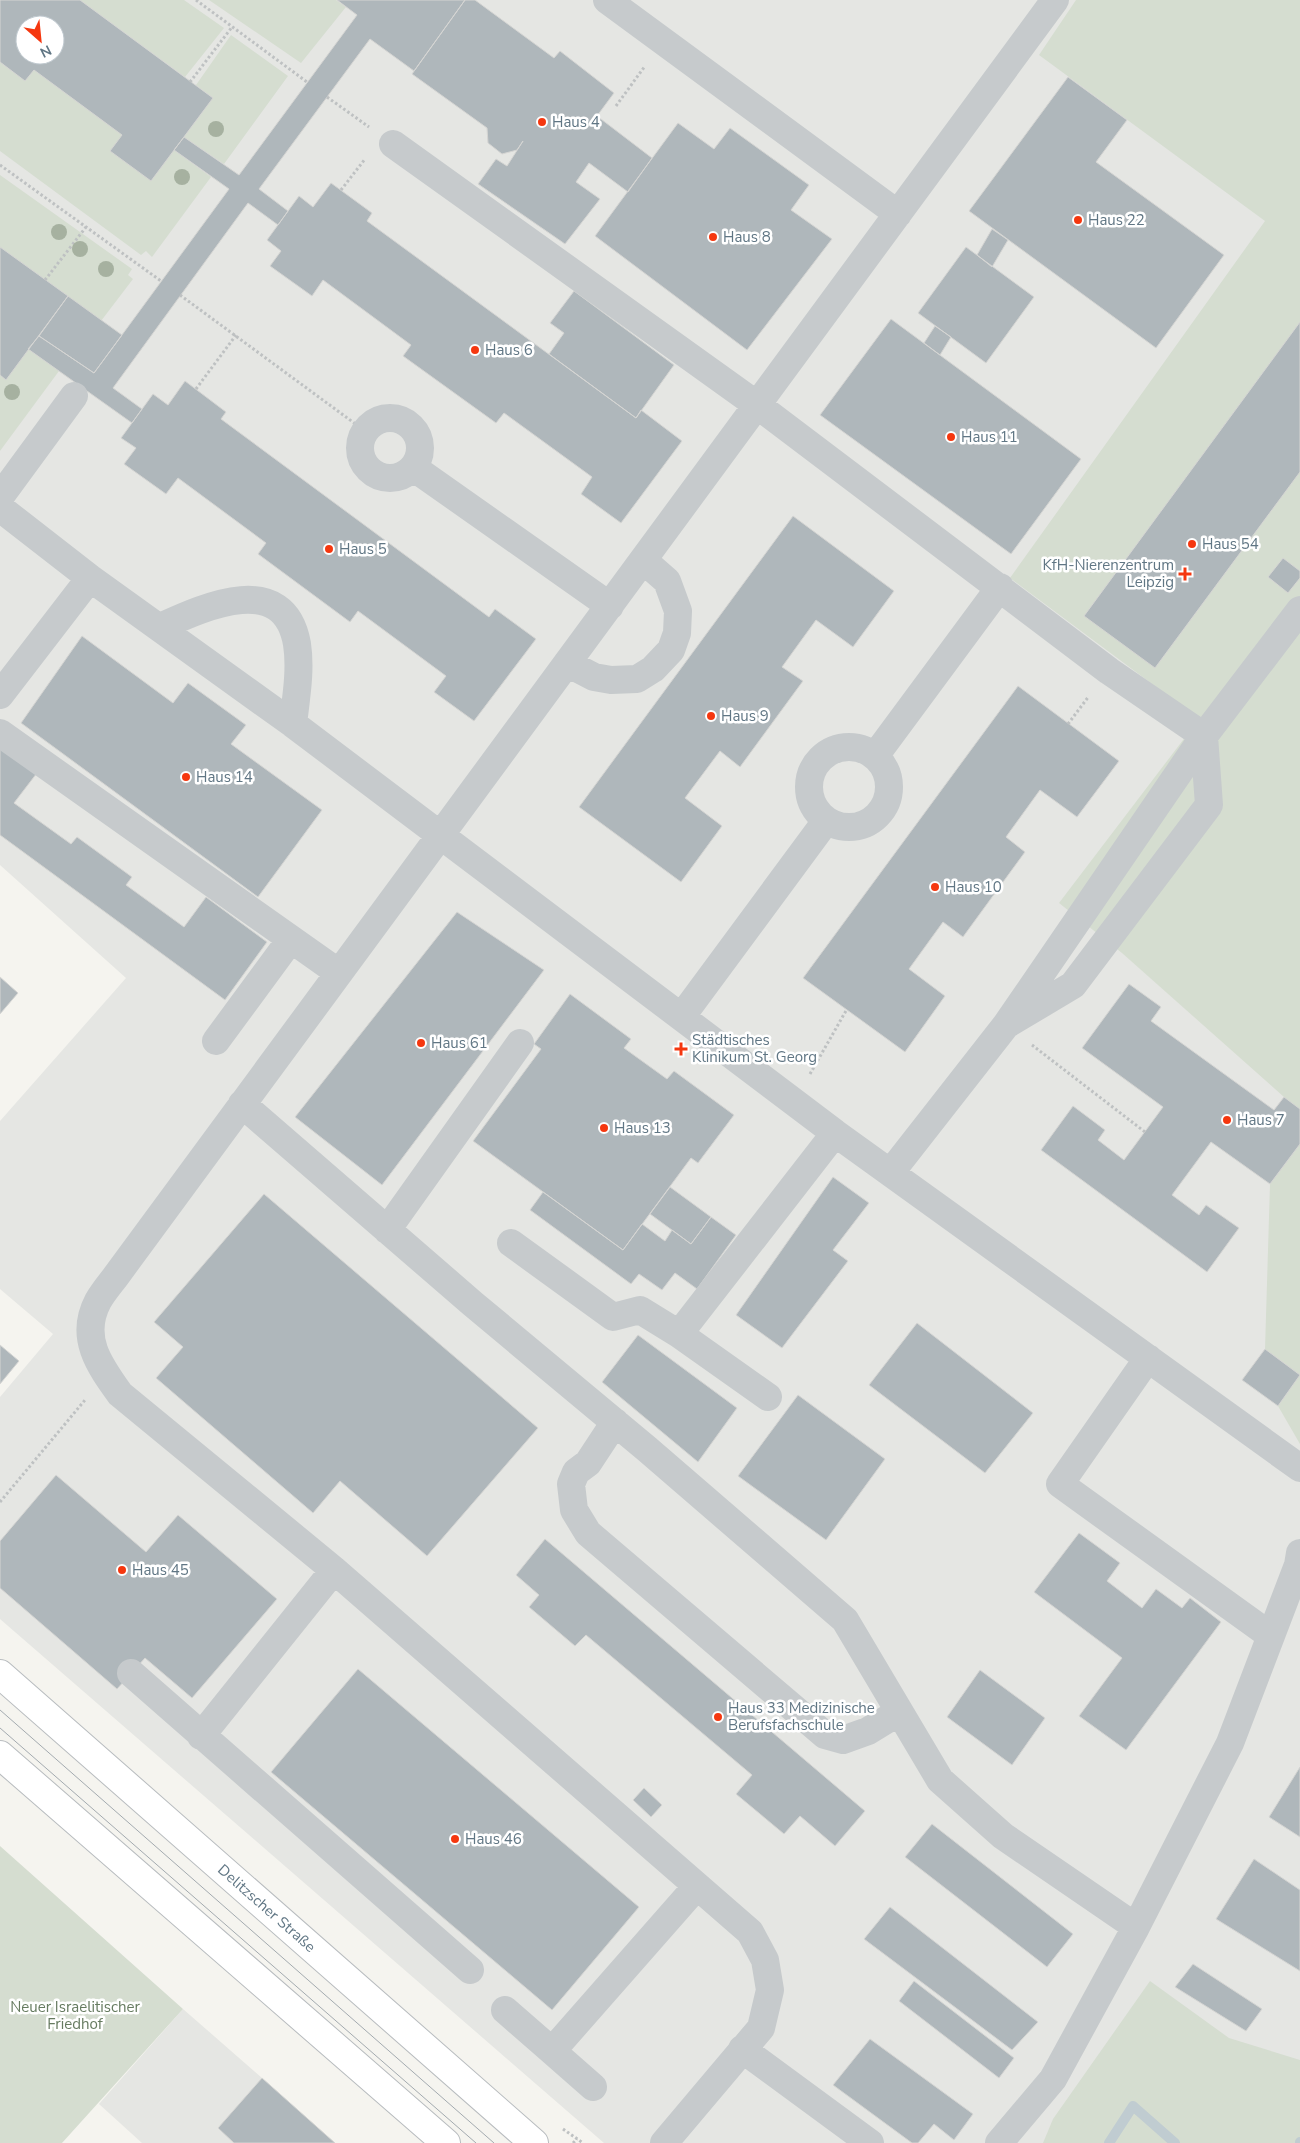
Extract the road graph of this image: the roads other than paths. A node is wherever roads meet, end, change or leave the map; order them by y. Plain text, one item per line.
1 (607, 0) edge
2 (1054, 0) edge
3 (388, 140) road end
4 (898, 214) junction
5 (74, 396) dead end
6 (757, 405) junction
7 (414, 468) junction
8 (0, 497) edge
9 (0, 508) edge
10 (644, 560) junction
11 (90, 578) junction
12 (1000, 587) junction
13 (610, 606) junction
14 (1300, 610) edge
15 (160, 627) junction
16 (568, 663) junction
17 (0, 695) edge
18 (293, 724) junction
19 (0, 733) edge
20 (1204, 736) junction
21 (875, 756) junction
22 (826, 821) junction
23 (441, 836) junction
24 (292, 939) junction
25 (339, 973) junction
26 (682, 1016) junction
27 (1006, 1024) junction
28 (216, 1041) dead end
29 (520, 1043) dead end
30 (242, 1104) junction
31 (835, 1133) junction
32 (890, 1172) junction
33 (387, 1230) junction
34 (511, 1243) dead end
35 (679, 1334) junction
36 (1148, 1358) junction
37 (768, 1397) dead end
38 (615, 1422) junction
39 (1300, 1468) edge
40 (1300, 1553) edge
41 (334, 1570) junction
42 (1271, 1636) junction
43 (131, 1673) dead end
44 (0, 1674) edge
45 (899, 1712) junction
46 (201, 1736) junction
47 (0, 1755) edge
48 (697, 1886) junction
49 (1136, 1927) junction
50 (470, 1970) dead end
51 (505, 2010) dead end
52 (742, 2049) junction
53 (552, 2051) junction
54 (593, 2087) dead end
55 (446, 2143) edge
56 (534, 2143) edge
57 (664, 2143) edge
58 (870, 2143) edge
59 (999, 2143) edge

1 - 4 lane
2 - 4 lane
3 - 6 lane
4 - 6 lane
5 - 8 lane
6 - 10 lane
6 - 12 lane
7 - 7 lane
7 - 13 lane
9 - 11 lane
10 - 13 lane
10 - 16 lane
11 - 15 lane
11 - 17 lane
12 - 20 lane
12 - 21 lane
13 - 16 lane
14 - 20 lane
15 - 18 lane
15 - 18 lane
16 - 23 lane
18 - 23 lane
19 - 24 lane
20 - 27 lane
20 - 27 lane
21 - 22 lane
21 - 22 lane
22 - 26 lane
23 - 25 lane
23 - 26 lane
24 - 25 lane
24 - 28 lane
25 - 30 lane
26 - 31 lane
27 - 32 lane
29 - 33 lane
30 - 33 lane
30 - 41 lane
31 - 32 lane
31 - 35 lane
32 - 36 lane
33 - 38 lane
34 - 35 lane
35 - 37 lane
36 - 39 lane
36 - 42 lane
38 - 45 lane
38 - 45 lane
40 - 42 lane
41 - 46 lane
41 - 48 lane
42 - 49 lane
43 - 46 lane
44 - 56 main road, Delitzscher Straße
45 - 49 lane
46 - 50 lane
47 - 55 main road
48 - 52 lane
48 - 53 lane
49 - 59 lane
51 - 53 lane
52 - 57 lane
52 - 58 lane
53 - 54 lane

